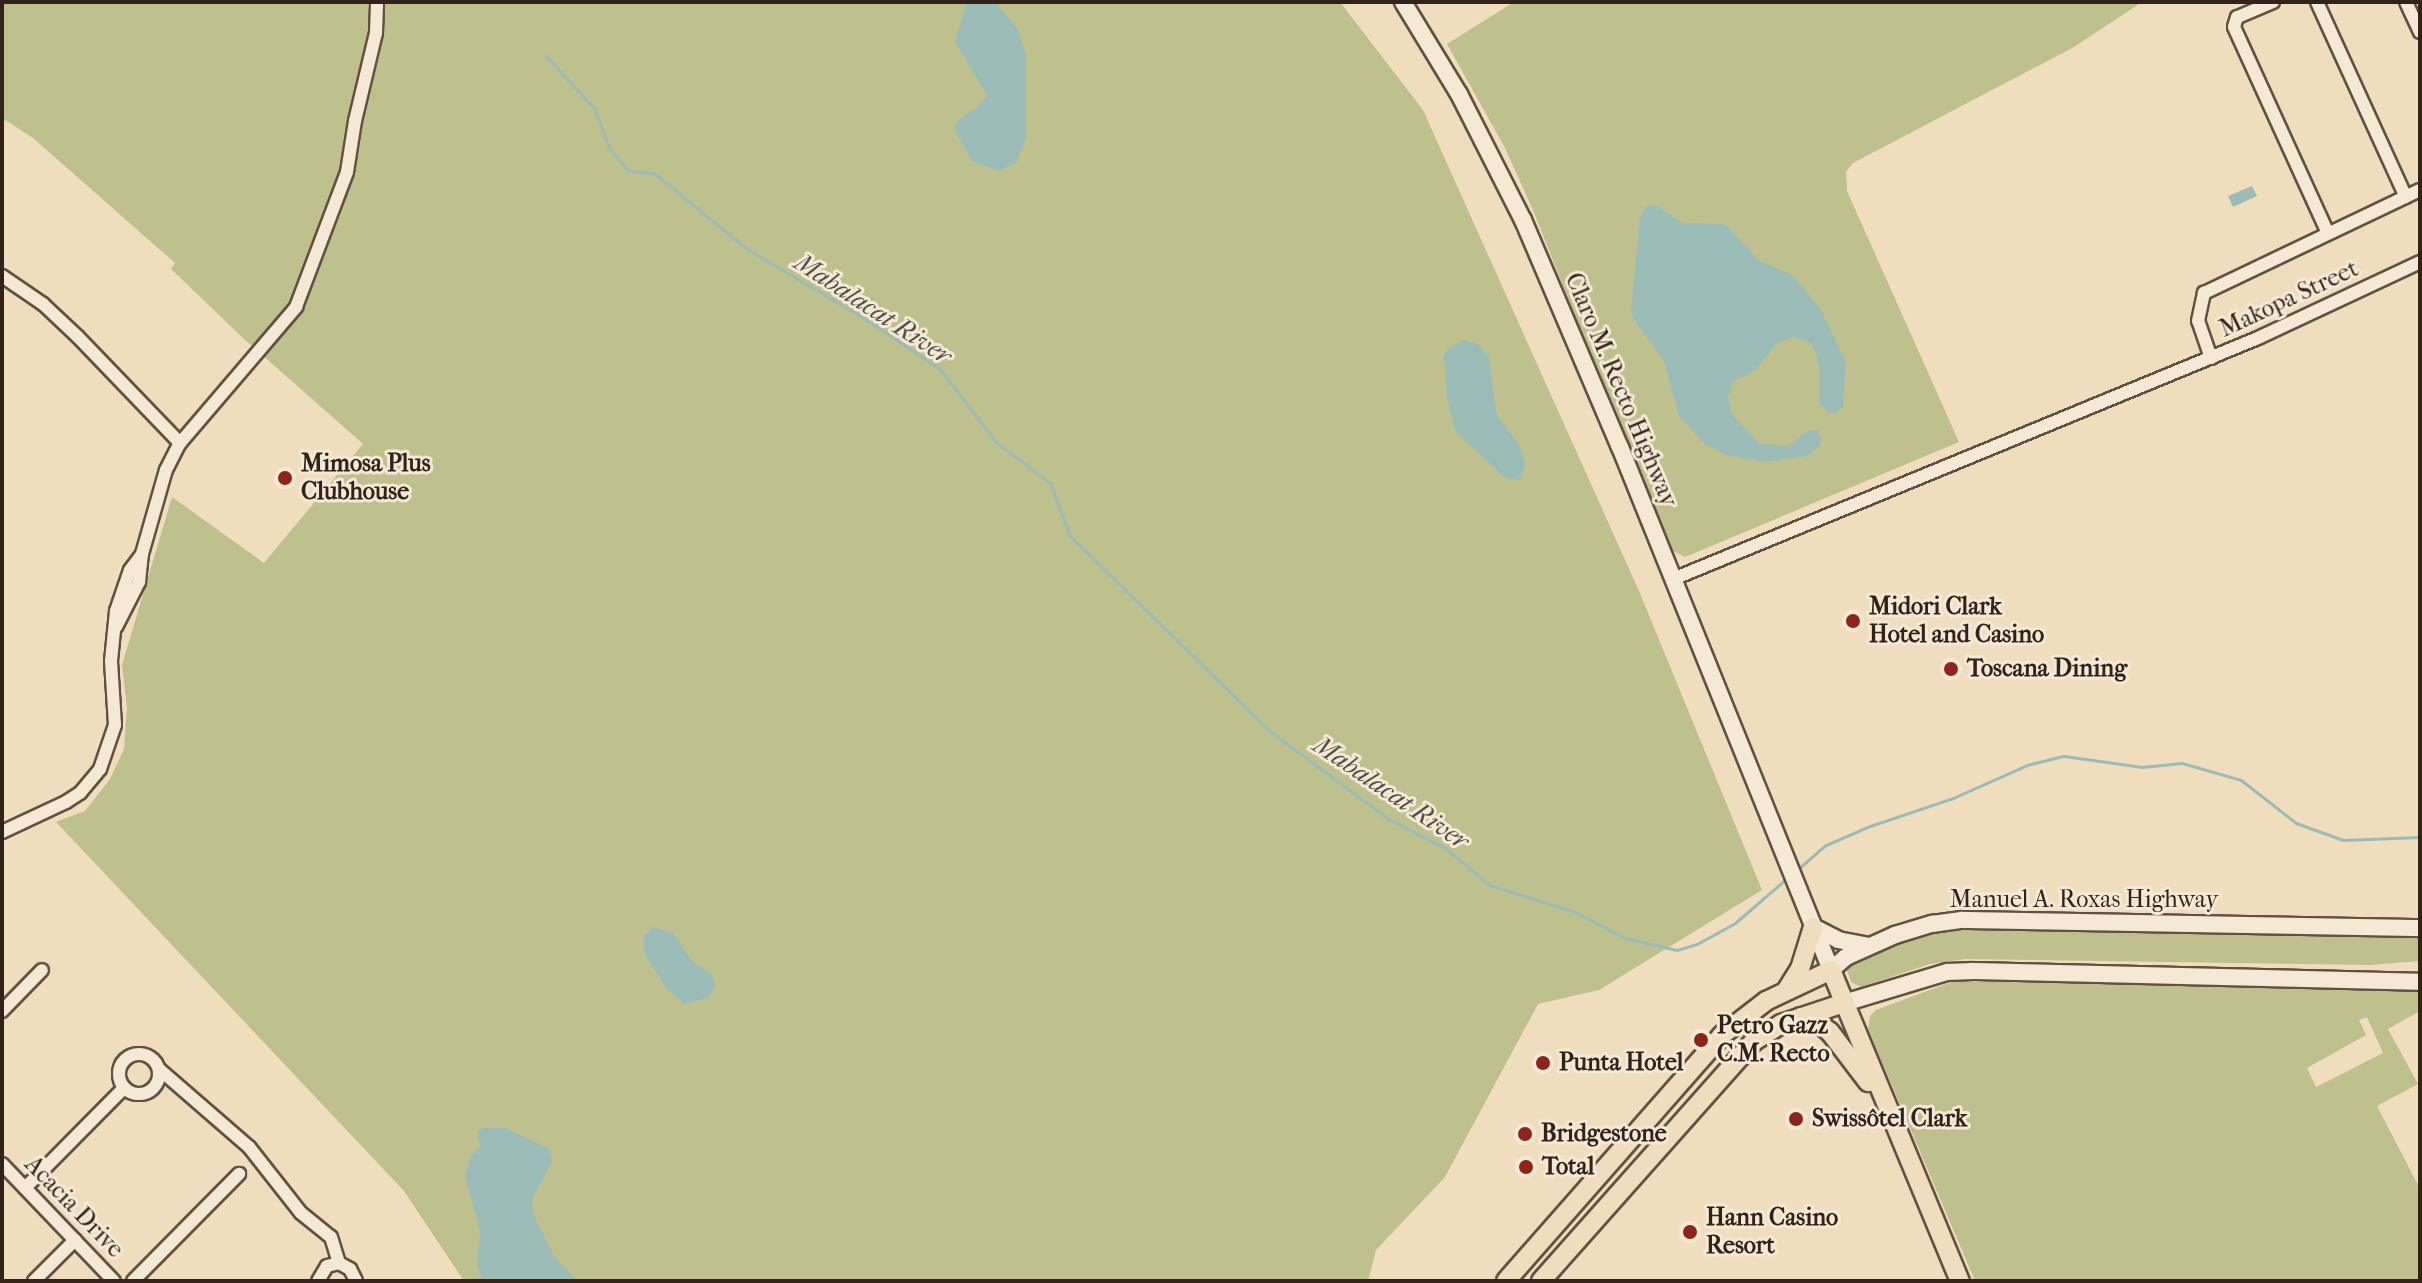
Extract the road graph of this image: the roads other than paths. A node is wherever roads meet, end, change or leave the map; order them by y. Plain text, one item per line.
1 (377, 2) edge
2 (1403, 2) edge
3 (2273, 2) edge
4 (2317, 2) edge
5 (2406, 2) edge
6 (2420, 32) edge
7 (2420, 190) edge
8 (2406, 197) junction
9 (2328, 233) junction
10 (2420, 262) edge
11 (2, 276) edge
12 (2211, 358) junction
13 (180, 443) junction
14 (1673, 579) junction
15 (2, 832) edge
16 (1813, 927) junction
17 (2420, 928) edge
18 (1870, 946) junction
19 (42, 970) dead end
20 (1831, 970) junction
21 (2420, 982) edge
22 (1786, 992) junction
23 (1844, 1003) junction
24 (2, 1011) edge
25 (1801, 1017) junction
26 (159, 1069) junction
27 (124, 1088) junction
28 (1885, 1105) junction
29 (2, 1164) edge
30 (239, 1174) dead end
31 (25, 1188) junction
32 (75, 1240) junction
33 (339, 1263) junction
34 (34, 1281) edge
35 (114, 1281) edge
36 (133, 1281) edge
37 (318, 1281) edge
38 (356, 1281) edge
39 (1506, 1281) edge
40 (1541, 1281) edge
41 (1960, 1281) edge

1 - 13 street
2 - 14 main road, Claro M. Recto Highway
3 - 9 street
4 - 8 street
5 - 6 street
7 - 8 street
8 - 9 street
9 - 12 street
10 - 12 street, Makopa Street
11 - 13 street
12 - 14 street, Makopa Street
13 - 15 street
14 - 16 main road, Claro M. Recto Highway
16 - 18 main road
16 - 20 main road
16 - 22 main road
17 - 18 main road, Manuel A. Roxas Highway
18 - 20 main road, Manuel A. Roxas Highway
19 - 24 street
20 - 22 main road, Manuel A. Roxas Highway
20 - 23 main road
21 - 23 main road
22 - 39 main road, Manuel A. Roxas Highway
23 - 25 main road
23 - 28 main road
25 - 28 main road
25 - 40 main road
26 - 27 street
26 - 27 street
26 - 33 street
27 - 31 street
28 - 41 main road
29 - 31 street, Acacia Drive
30 - 36 street
31 - 32 street, Acacia Drive
32 - 34 street
32 - 35 street, Acacia Drive
33 - 37 street
33 - 38 street

